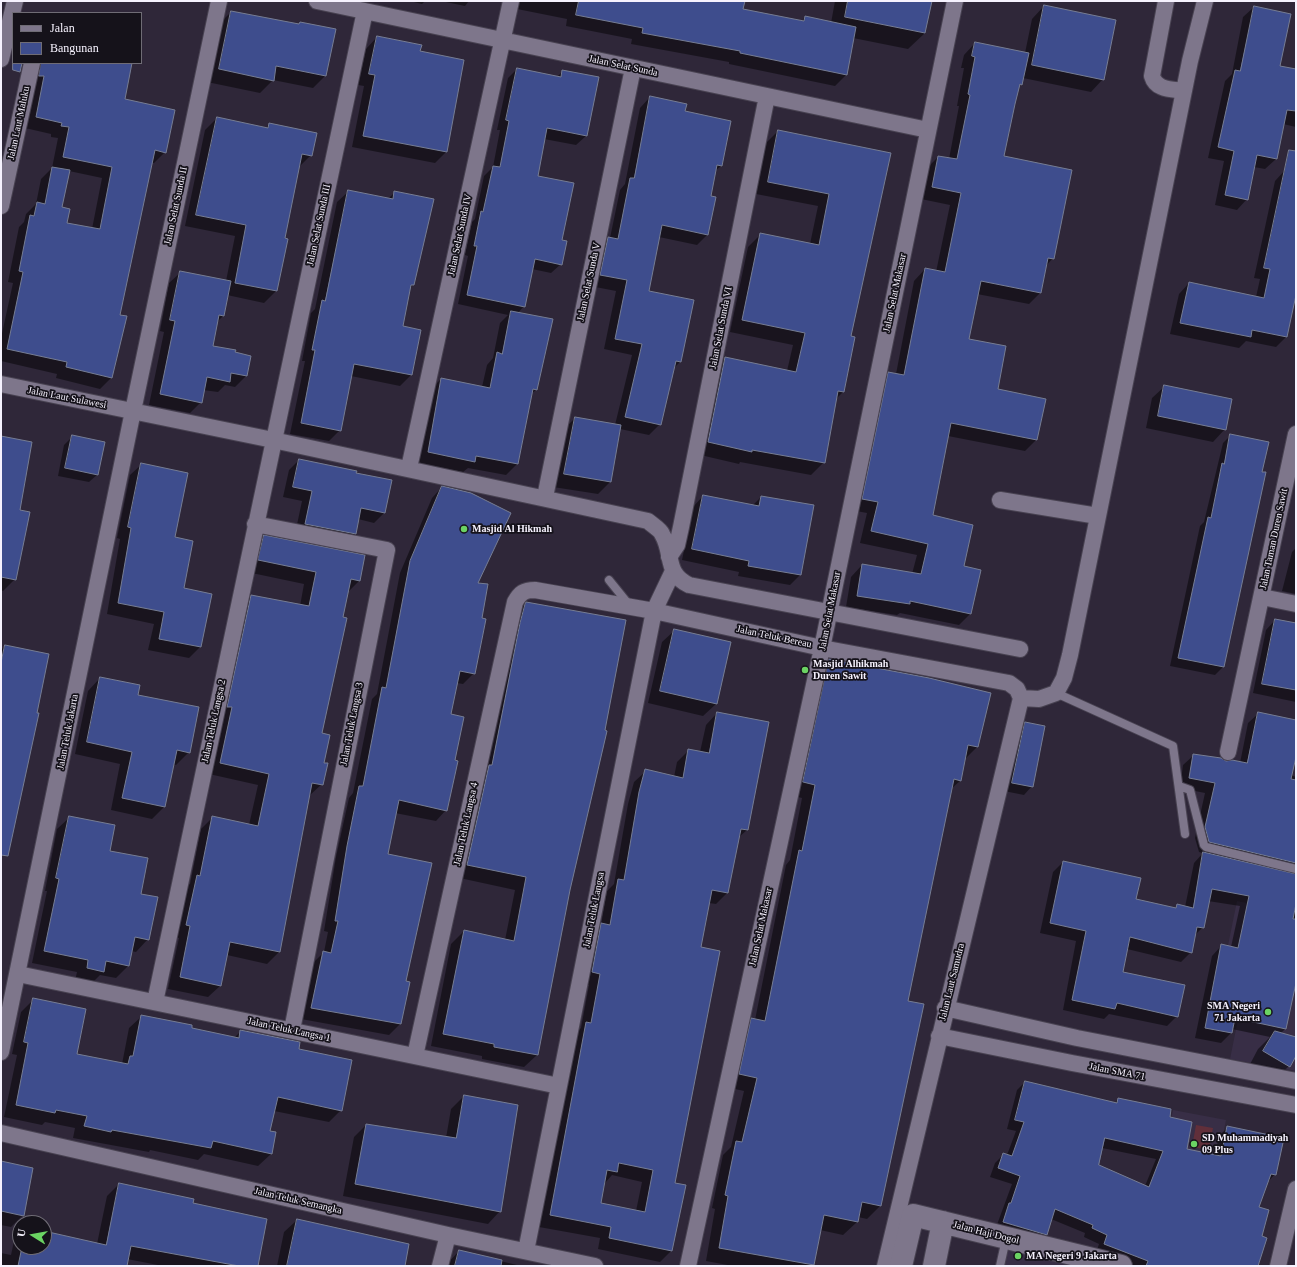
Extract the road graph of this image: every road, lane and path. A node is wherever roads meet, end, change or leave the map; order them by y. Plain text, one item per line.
1 (15, 1) edge
2 (219, 1) edge
3 (318, 1) edge
4 (512, 1) edge
5 (955, 1) edge
6 (1166, 1) edge
7 (1205, 1) edge
8 (365, 11) junction
9 (12, 12) edge
10 (12, 13) edge
11 (503, 40) junction
12 (1, 59) edge
13 (32, 64) edge
14 (634, 68) junction
15 (1184, 91) junction
16 (767, 96) junction
17 (928, 130) junction
18 (1, 206) edge
19 (1, 384) edge
20 (133, 411) junction
21 (1296, 434) edge
22 (273, 440) junction
23 (409, 468) junction
24 (545, 497) junction
25 (1000, 500) dead end
26 (1098, 516) junction
27 (255, 524) junction
28 (671, 564) junction
29 (609, 580) dead end
30 (519, 594) joint
31 (1262, 596) junction
32 (1296, 604) edge
33 (631, 606) junction
34 (654, 611) junction
35 (829, 613) junction
36 (822, 648) junction
37 (1020, 649) dead end
38 (1056, 693) junction
39 (1021, 698) junction
40 (1228, 752) dead end
41 (1179, 786) junction
42 (1185, 834) dead end
43 (1296, 869) edge
44 (18, 974) junction
45 (155, 1002) junction
46 (946, 1008) junction
47 (292, 1030) junction
48 (939, 1036) junction
49 (1077, 1038) junction
50 (1, 1052) edge
51 (415, 1056) junction
52 (1072, 1063) junction
53 (1296, 1081) edge
54 (559, 1086) junction
55 (1296, 1105) edge
56 (1, 1133) edge
57 (1296, 1189) edge
58 (905, 1213) junction
59 (943, 1222) junction
60 (448, 1235) junction
61 (1006, 1237) junction
62 (526, 1251) junction
63 (440, 1266) edge
64 (595, 1266) edge
65 (688, 1266) edge
66 (885, 1266) edge
67 (902, 1266) edge
68 (934, 1266) edge
69 (1000, 1266) edge
70 (1121, 1266) edge
71 (1278, 1266) edge

1 - 9 street
2 - 20 street, Jalan Selat Sunda II
3 - 8 street, Jalan Selat Sunda
4 - 11 street, Jalan Selat Sunda IV
5 - 17 street, Jalan Selat Makasar
6 - 15 street
7 - 15 street
8 - 11 street, Jalan Selat Sunda
8 - 22 street, Jalan Selat Sunda III
10 - 12 street
11 - 14 street, Jalan Selat Sunda
11 - 23 street, Jalan Selat Sunda IV
13 - 18 street, Jalan Laut Maluku
14 - 16 street, Jalan Selat Sunda
14 - 24 street, Jalan Selat Sunda V
15 - 26 street
16 - 17 street, Jalan Selat Sunda
16 - 28 street, Jalan Selat Sunda VI
17 - 35 street, Jalan Selat Makasar
19 - 20 street, Jalan Laut Sulawesi
20 - 22 street, Jalan Laut Sulawesi
20 - 44 street, Jalan Teluk Jakarta
21 - 31 street, Jalan Taman Duren Sawit
22 - 23 street, Jalan Laut Sulawesi
22 - 27 street, Jalan Teluk Langsa 2
23 - 24 street, Jalan Laut Sulawesi
24 - 28 street, Jalan Laut Sulawesi
25 - 26 street
26 - 38 street
27 - 45 street, Jalan Teluk Langsa 2
27 - 47 street, Jalan Teluk Langsa 3
28 - 34 street, Jalan Teluk Langsa
28 - 35 street
29 - 33 lane
30 - 33 street, Jalan Teluk Bereau
30 - 51 street, Jalan Teluk Langsa 4
31 - 32 street, Jalan Taman Duren Sawit
31 - 40 street, Jalan Taman Duren Sawit
33 - 34 street, Jalan Teluk Bereau
34 - 36 street, Jalan Teluk Bereau
34 - 54 street, Jalan Teluk Langsa
35 - 36 street, Jalan Selat Makasar
35 - 37 street
36 - 39 street, Jalan Teluk Bereau
36 - 65 street, Jalan Selat Makasar
38 - 39 street
38 - 41 lane
39 - 46 street, Jalan Laut Samudra
41 - 42 lane
41 - 43 lane
44 - 45 street, Jalan Teluk Langsa 1
44 - 50 street, Jalan Teluk Jakarta
45 - 47 street, Jalan Teluk Langsa 1
46 - 48 street, Jalan Laut Samudra
46 - 49 street
47 - 51 street, Jalan Teluk Langsa 1
48 - 52 street, Jalan SMA 71
48 - 58 street, Jalan Laut Samudra
49 - 52 street
49 - 53 street
51 - 54 street, Jalan Teluk Langsa 1
52 - 55 street, Jalan SMA 71
54 - 62 street, Jalan Teluk Langsa
56 - 60 street, Jalan Teluk Semangka
57 - 71 street
58 - 59 street, Jalan Haji Dogol
58 - 66 street, Jalan Laut Samudra
58 - 67 street
59 - 61 street, Jalan Haji Dogol
59 - 68 street
60 - 62 street, Jalan Teluk Semangka
60 - 63 street
61 - 69 lane
61 - 70 street, Jalan Haji Dogol
62 - 64 street, Jalan Teluk Semangka

